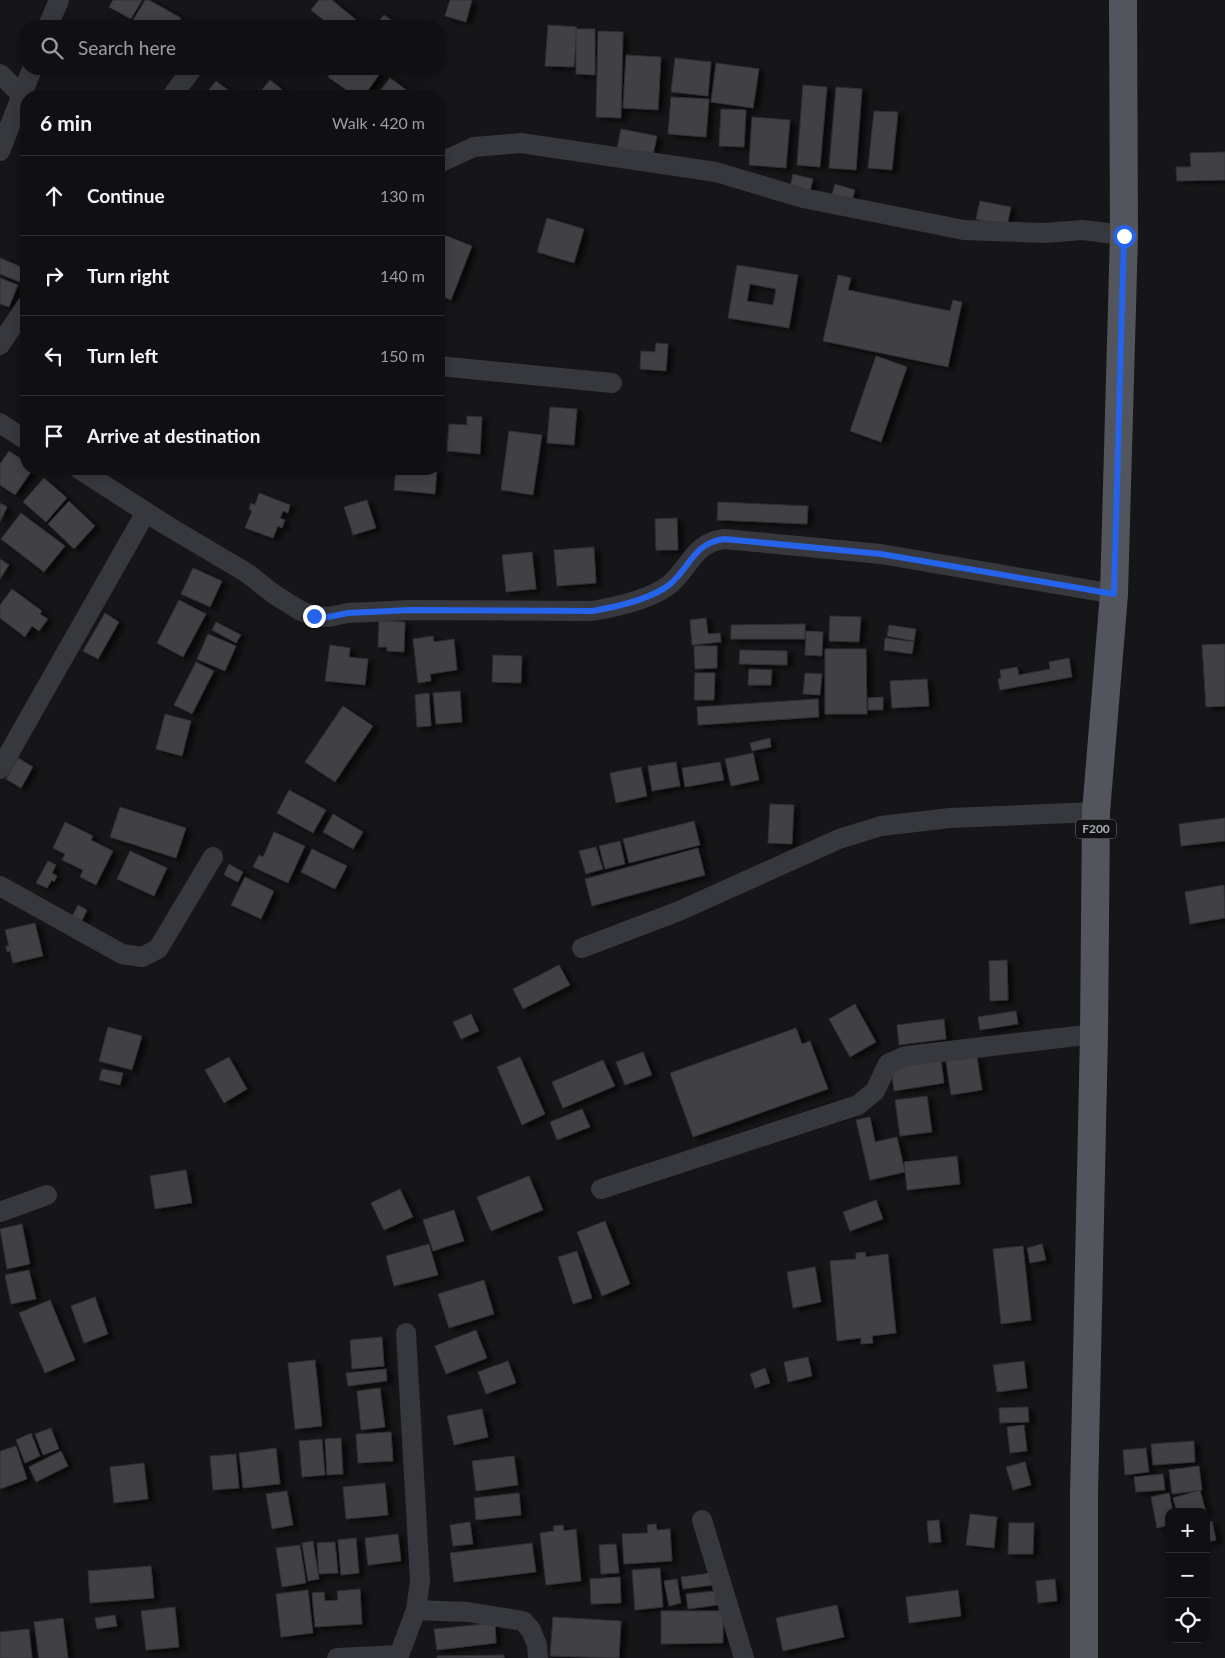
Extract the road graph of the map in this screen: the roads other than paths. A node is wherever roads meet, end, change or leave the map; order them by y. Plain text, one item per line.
1 (59, 0) edge
2 (1123, 0) edge
3 (51, 20) edge
4 (0, 74) edge
5 (30, 75) edge
6 (188, 75) edge
7 (26, 90) edge
8 (176, 90) edge
9 (20, 93) edge
10 (20, 106) edge
11 (0, 151) edge
12 (445, 160) edge
13 (1124, 236) junction
14 (20, 315) edge
15 (0, 346) edge
16 (445, 367) edge
17 (612, 383) dead end
18 (0, 423) edge
19 (20, 436) edge
20 (88, 475) edge
21 (146, 512) junction
22 (1114, 594) junction
23 (0, 769) edge
24 (1096, 812) junction
25 (213, 858) dead end
26 (0, 886) edge
27 (582, 948) dead end
28 (1094, 1034) junction
29 (600, 1188) dead end
30 (47, 1195) dead end
31 (0, 1212) edge
32 (406, 1333) dead end
33 (702, 1520) dead end
34 (416, 1610) junction
35 (398, 1656) edge
36 (337, 1658) edge
37 (538, 1658) edge
38 (744, 1658) edge
39 (1084, 1658) edge

1 - 3 street
2 - 13 main road, F200
4 - 9 street
5 - 7 street
6 - 8 street
10 - 11 street
12 - 13 street
13 - 22 main road, F200
14 - 15 street
16 - 17 street
18 - 19 street
20 - 21 street
21 - 22 street
21 - 23 street
22 - 24 main road, F200
24 - 27 street
24 - 28 main road, F200
25 - 26 street
28 - 29 street
28 - 39 main road, F200
30 - 31 street
32 - 34 street
33 - 38 street
34 - 35 street
34 - 37 street
35 - 36 street

